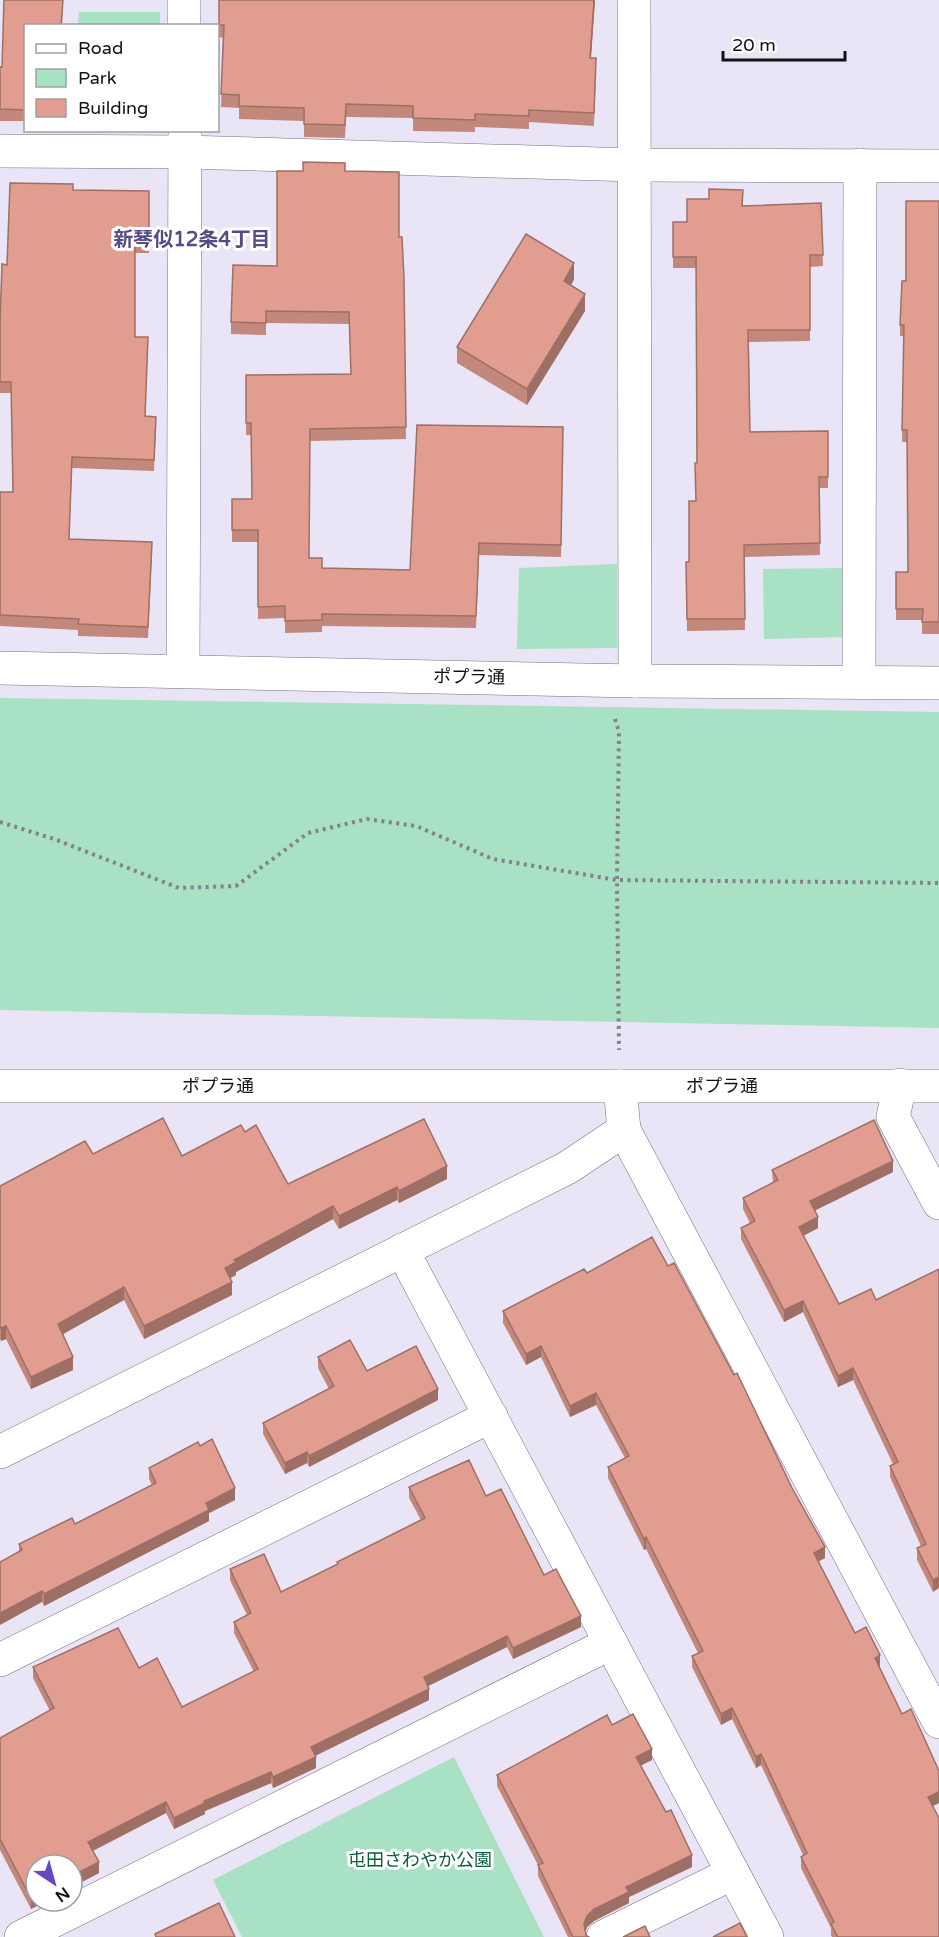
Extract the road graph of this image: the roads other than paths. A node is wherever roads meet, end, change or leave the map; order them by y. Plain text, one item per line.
1 (184, 0) edge
2 (634, 0) edge
3 (184, 24) edge
4 (184, 141) edge
5 (0, 151) edge
6 (634, 165) junction
7 (860, 165) junction
8 (939, 165) edge
9 (0, 669) edge
10 (183, 671) junction
11 (635, 681) junction
12 (859, 682) junction
13 (939, 683) edge
14 (900, 1085) junction
15 (0, 1086) edge
16 (620, 1086) junction
17 (939, 1086) edge
18 (624, 1130) junction
19 (939, 1203) edge
20 (402, 1250) junction
21 (491, 1416) junction
22 (0, 1452) edge
23 (611, 1643) junction
24 (0, 1660) edge
25 (939, 1722) edge
26 (733, 1873) junction
27 (21, 1937) edge
28 (603, 1937) edge
29 (767, 1937) edge

1 - 3 street
2 - 6 street
4 - 5 street
4 - 6 street
4 - 10 street
6 - 7 street
6 - 11 street
7 - 8 street
7 - 12 street
9 - 10 street, ポプラ通
10 - 11 street, ポプラ通
11 - 12 street, ポプラ通
12 - 13 street, ポプラ通
14 - 16 street, ポプラ通
14 - 17 street, ポプラ通
14 - 19 street
15 - 16 street, ポプラ通
16 - 18 street
18 - 20 street
18 - 25 street
20 - 21 street
20 - 22 street
21 - 23 street
21 - 24 street
23 - 26 street
23 - 27 street
26 - 28 street
26 - 29 street

